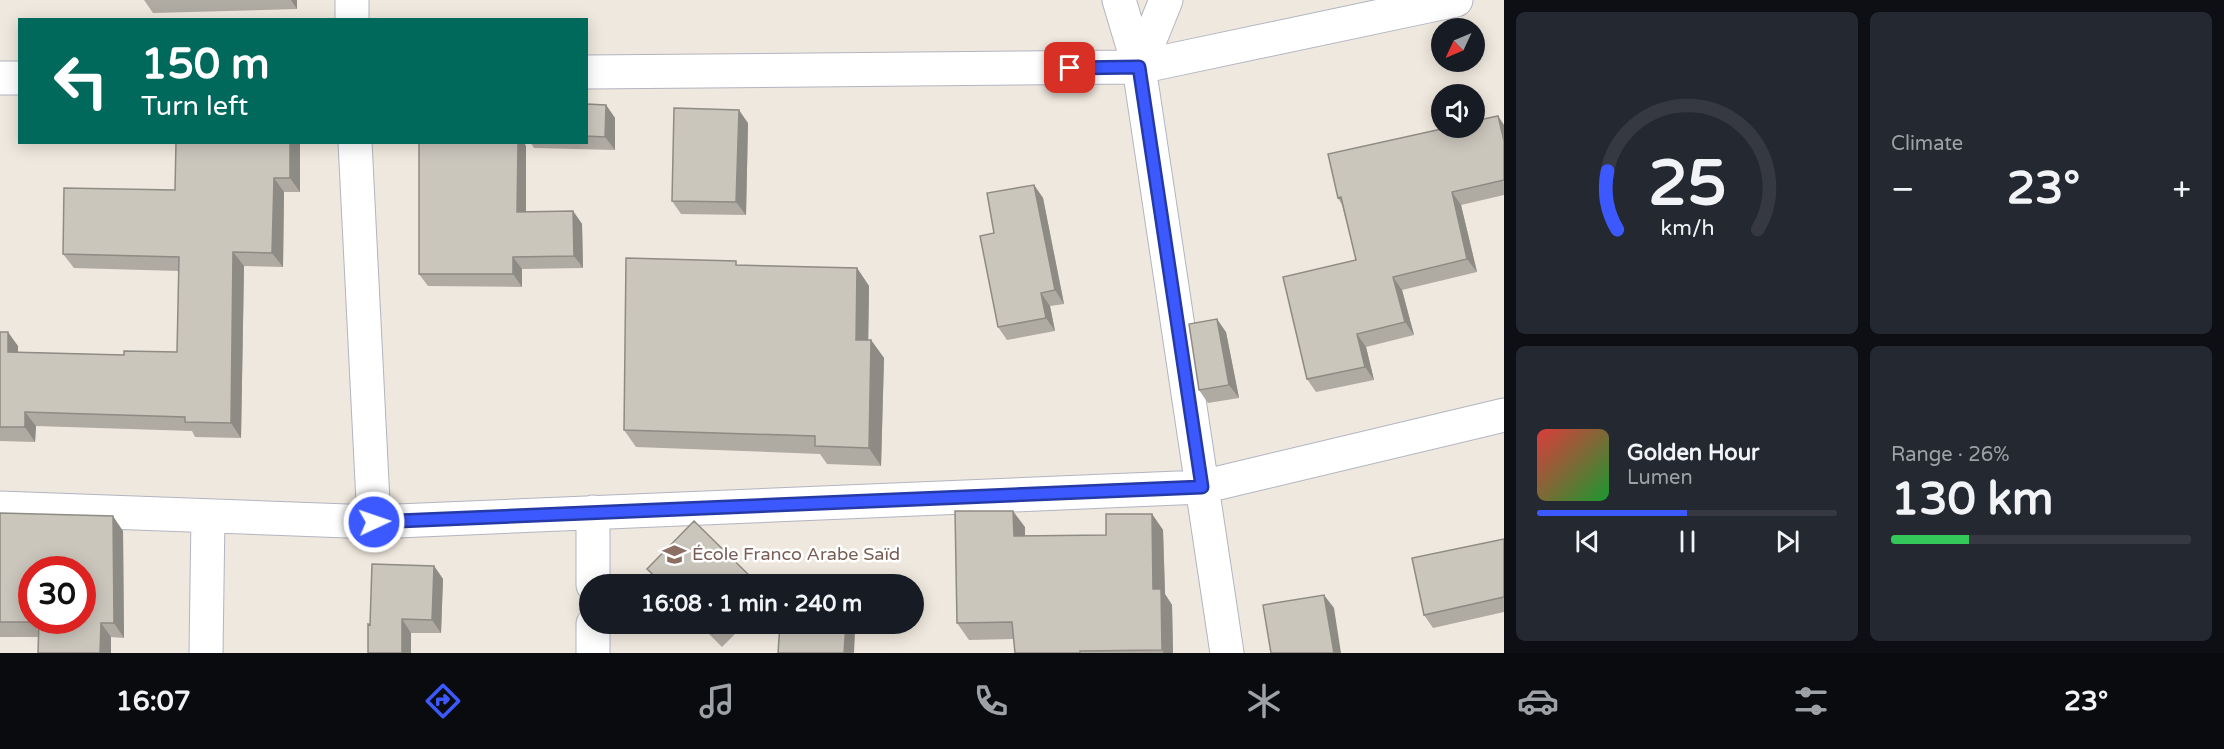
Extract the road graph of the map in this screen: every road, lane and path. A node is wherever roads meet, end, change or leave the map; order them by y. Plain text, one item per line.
1 (352, 0) edge
2 (1119, 0) edge
3 (1166, 0) edge
4 (1456, 0) edge
5 (352, 18) edge
6 (1139, 67) junction
7 (588, 72) edge
8 (0, 78) edge
9 (18, 78) edge
10 (355, 144) edge
11 (1504, 415) edge
12 (1202, 487) junction
13 (0, 508) edge
14 (593, 512) junction
15 (208, 516) junction
16 (374, 522) junction
17 (593, 574) edge
18 (593, 634) edge
19 (206, 653) edge
20 (593, 653) edge
21 (1227, 653) edge

1 - 5 street
2 - 6 street
3 - 6 street
4 - 6 street
6 - 7 street
6 - 12 street
8 - 9 street
10 - 16 street
11 - 12 street
12 - 14 street
12 - 21 street
13 - 15 street
14 - 16 street
14 - 17 street
15 - 16 street
15 - 19 street
18 - 20 street

